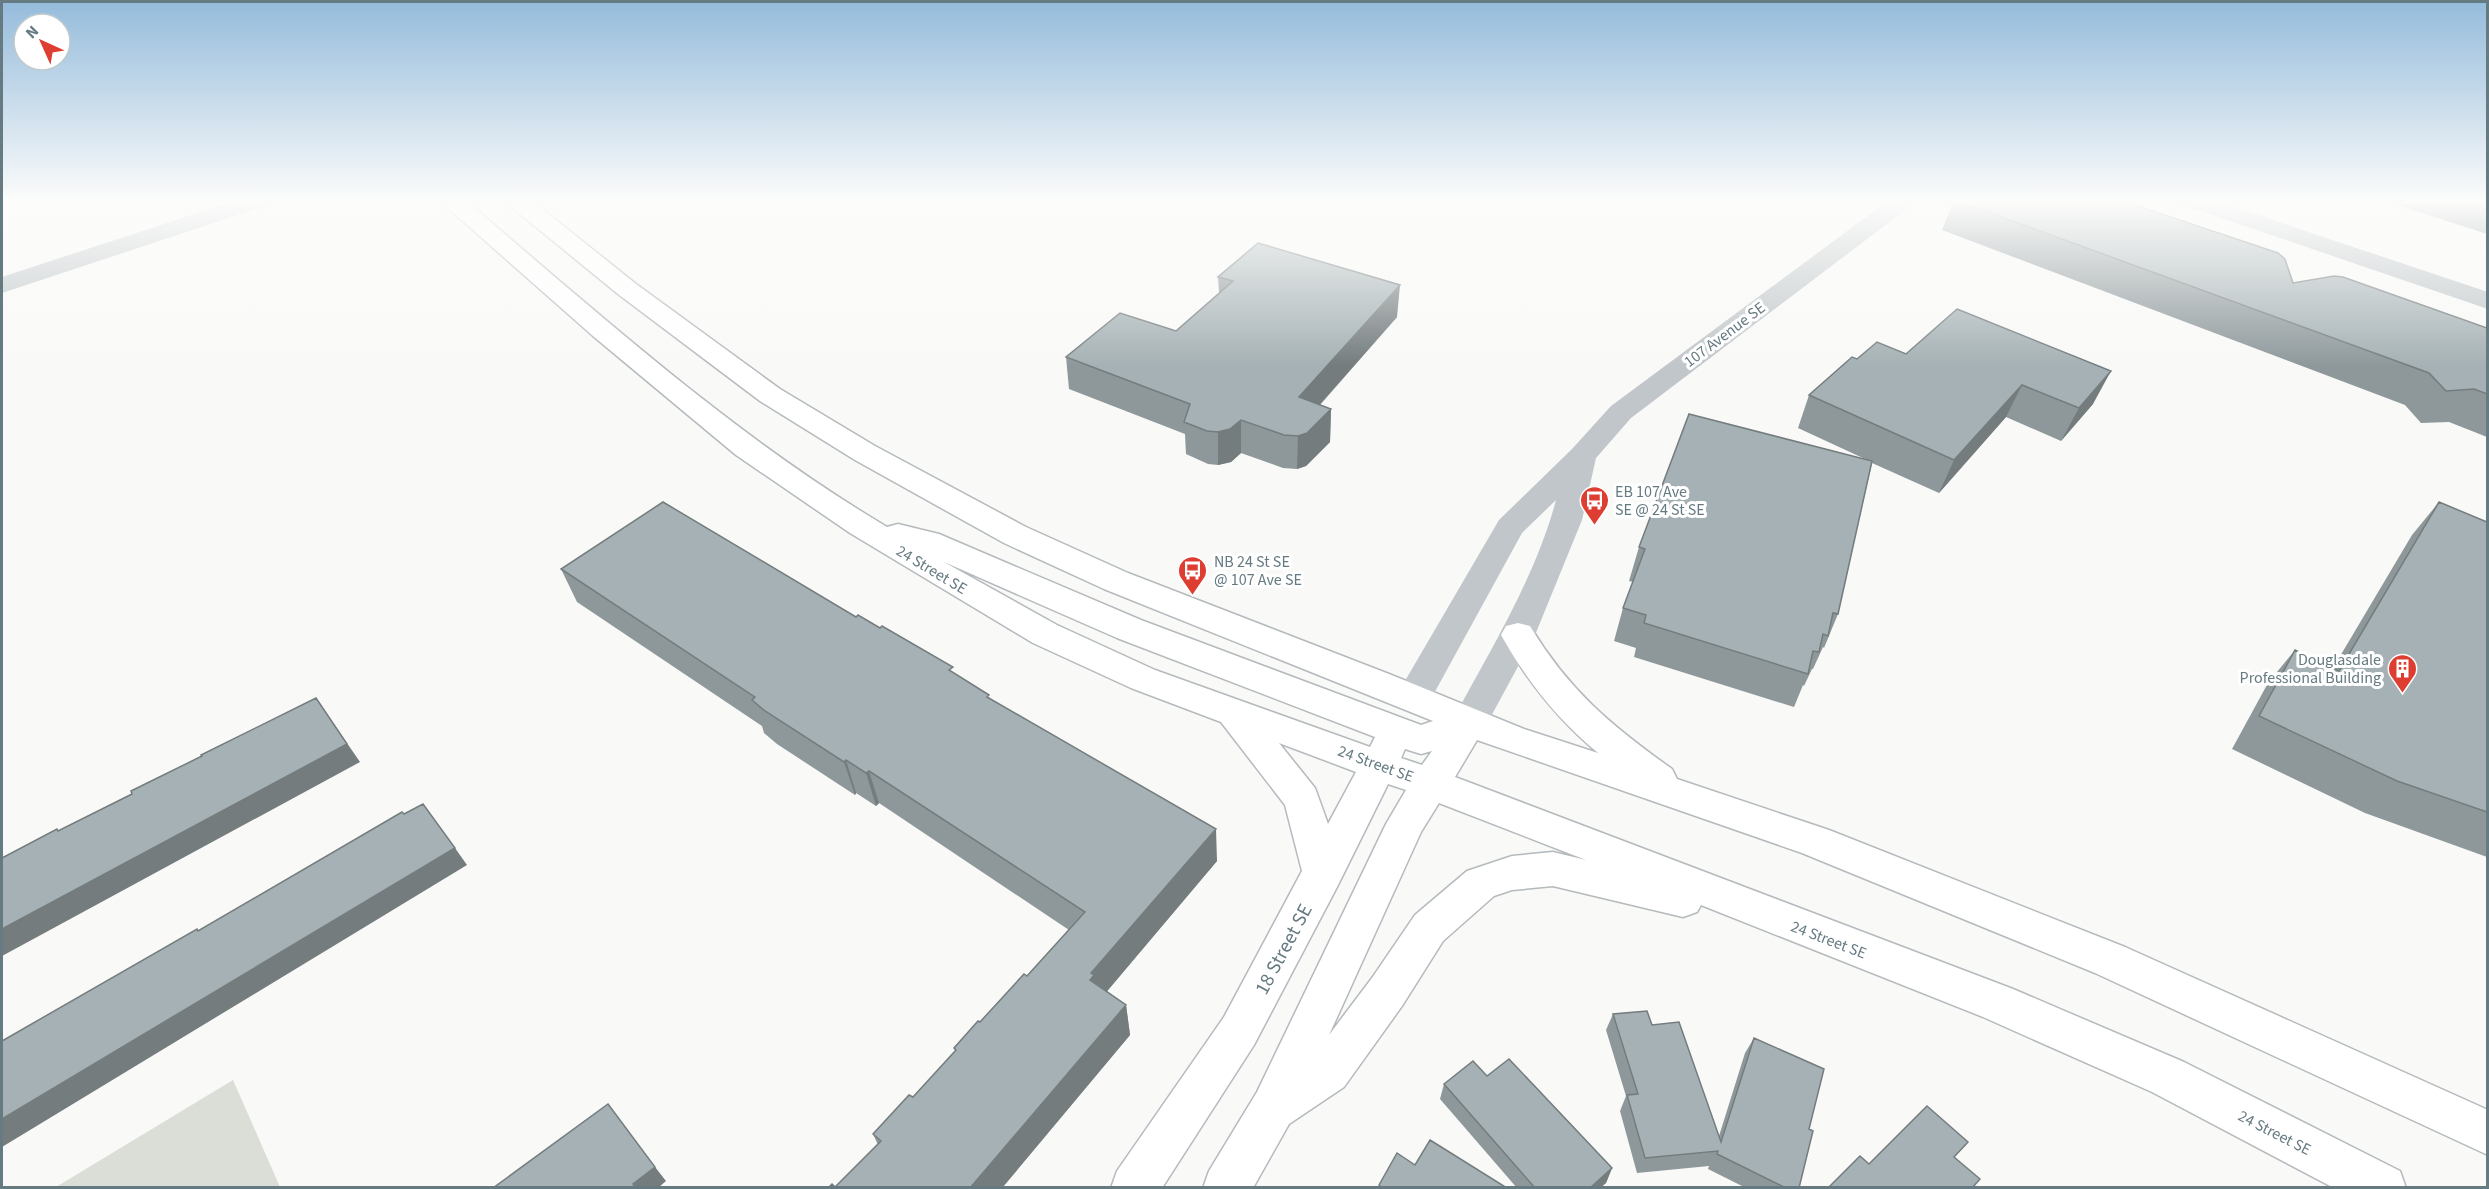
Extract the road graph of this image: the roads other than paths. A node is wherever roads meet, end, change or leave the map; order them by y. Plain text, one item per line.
1 (33, 255) edge
2 (92, 255) edge
3 (515, 255) edge
4 (586, 255) edge
5 (1830, 255) edge
6 (2354, 255) edge
7 (2, 266) edge
8 (2, 285) edge
9 (2487, 301) edge
10 (1582, 456) junction
11 (861, 526) junction
12 (1518, 635) junction
13 (1413, 698) junction
14 (1235, 714) junction
15 (1469, 723) junction
16 (1397, 732) junction
17 (1379, 764) junction
18 (1429, 783) junction
19 (1682, 798) junction
20 (1323, 875) junction
21 (1813, 933) junction
22 (1274, 1108) junction
23 (2487, 1133) edge
24 (1134, 1188) edge
25 (1226, 1188) edge
26 (2383, 1188) edge

1 - 7 street
2 - 8 street
3 - 11 main road, 24 Street SE
4 - 13 main road
5 - 10 street, 107 Avenue SE
6 - 9 street
10 - 12 street, 107 Avenue SE
10 - 13 street, 107 Avenue SE
11 - 14 main road, 24 Street SE
11 - 16 main road
12 - 15 street, 107 Avenue SE
12 - 19 main road
13 - 15 main road
13 - 16 main road, 18 Street SE
14 - 17 main road, 24 Street SE
14 - 20 main road
15 - 16 main road
15 - 18 main road
15 - 19 main road
16 - 17 main road, 18 Street SE
17 - 18 main road, 24 Street SE
17 - 20 main road, 18 Street SE
18 - 21 main road, 24 Street SE
18 - 22 main road
19 - 23 main road
20 - 24 main road, 18 Street SE
21 - 22 main road
21 - 26 main road, 24 Street SE
22 - 25 main road

